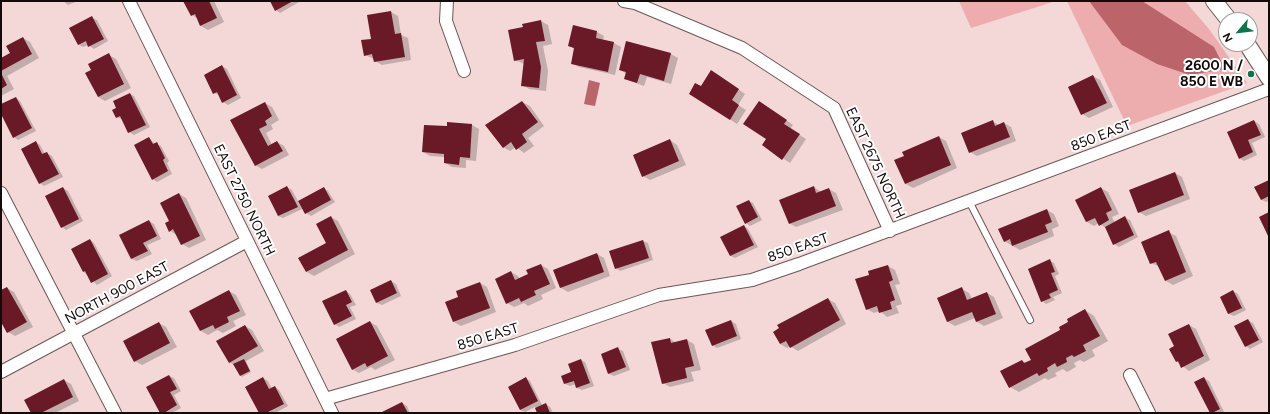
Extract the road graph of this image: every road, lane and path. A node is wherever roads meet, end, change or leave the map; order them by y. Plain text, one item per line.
1 (129, 1) edge
2 (447, 1) edge
3 (624, 1) edge
4 (1214, 1) edge
5 (1223, 12) edge
6 (1252, 52) edge
7 (464, 71) dead end
8 (1269, 78) edge
9 (1269, 89) edge
10 (1, 193) edge
11 (969, 201) junction
12 (890, 231) junction
13 (247, 241) junction
14 (1030, 320) dead end
15 (74, 333) junction
16 (1, 372) edge
17 (1130, 375) dead end
18 (325, 399) junction
19 (116, 413) edge
20 (332, 413) edge
21 (1149, 413) edge

1 - 13 street, EAST 2750 NORTH
2 - 7 street
3 - 12 street, EAST 2675 NORTH
4 - 5 main road
6 - 8 main road
9 - 11 street, 850 EAST
10 - 15 street
11 - 12 street, 850 EAST
11 - 14 lane
12 - 18 street, 850 EAST
13 - 15 street, NORTH 900 EAST
13 - 18 street, EAST 2750 NORTH
15 - 16 street, NORTH 900 EAST
15 - 19 street
17 - 21 street
18 - 20 street, EAST 2750 NORTH

